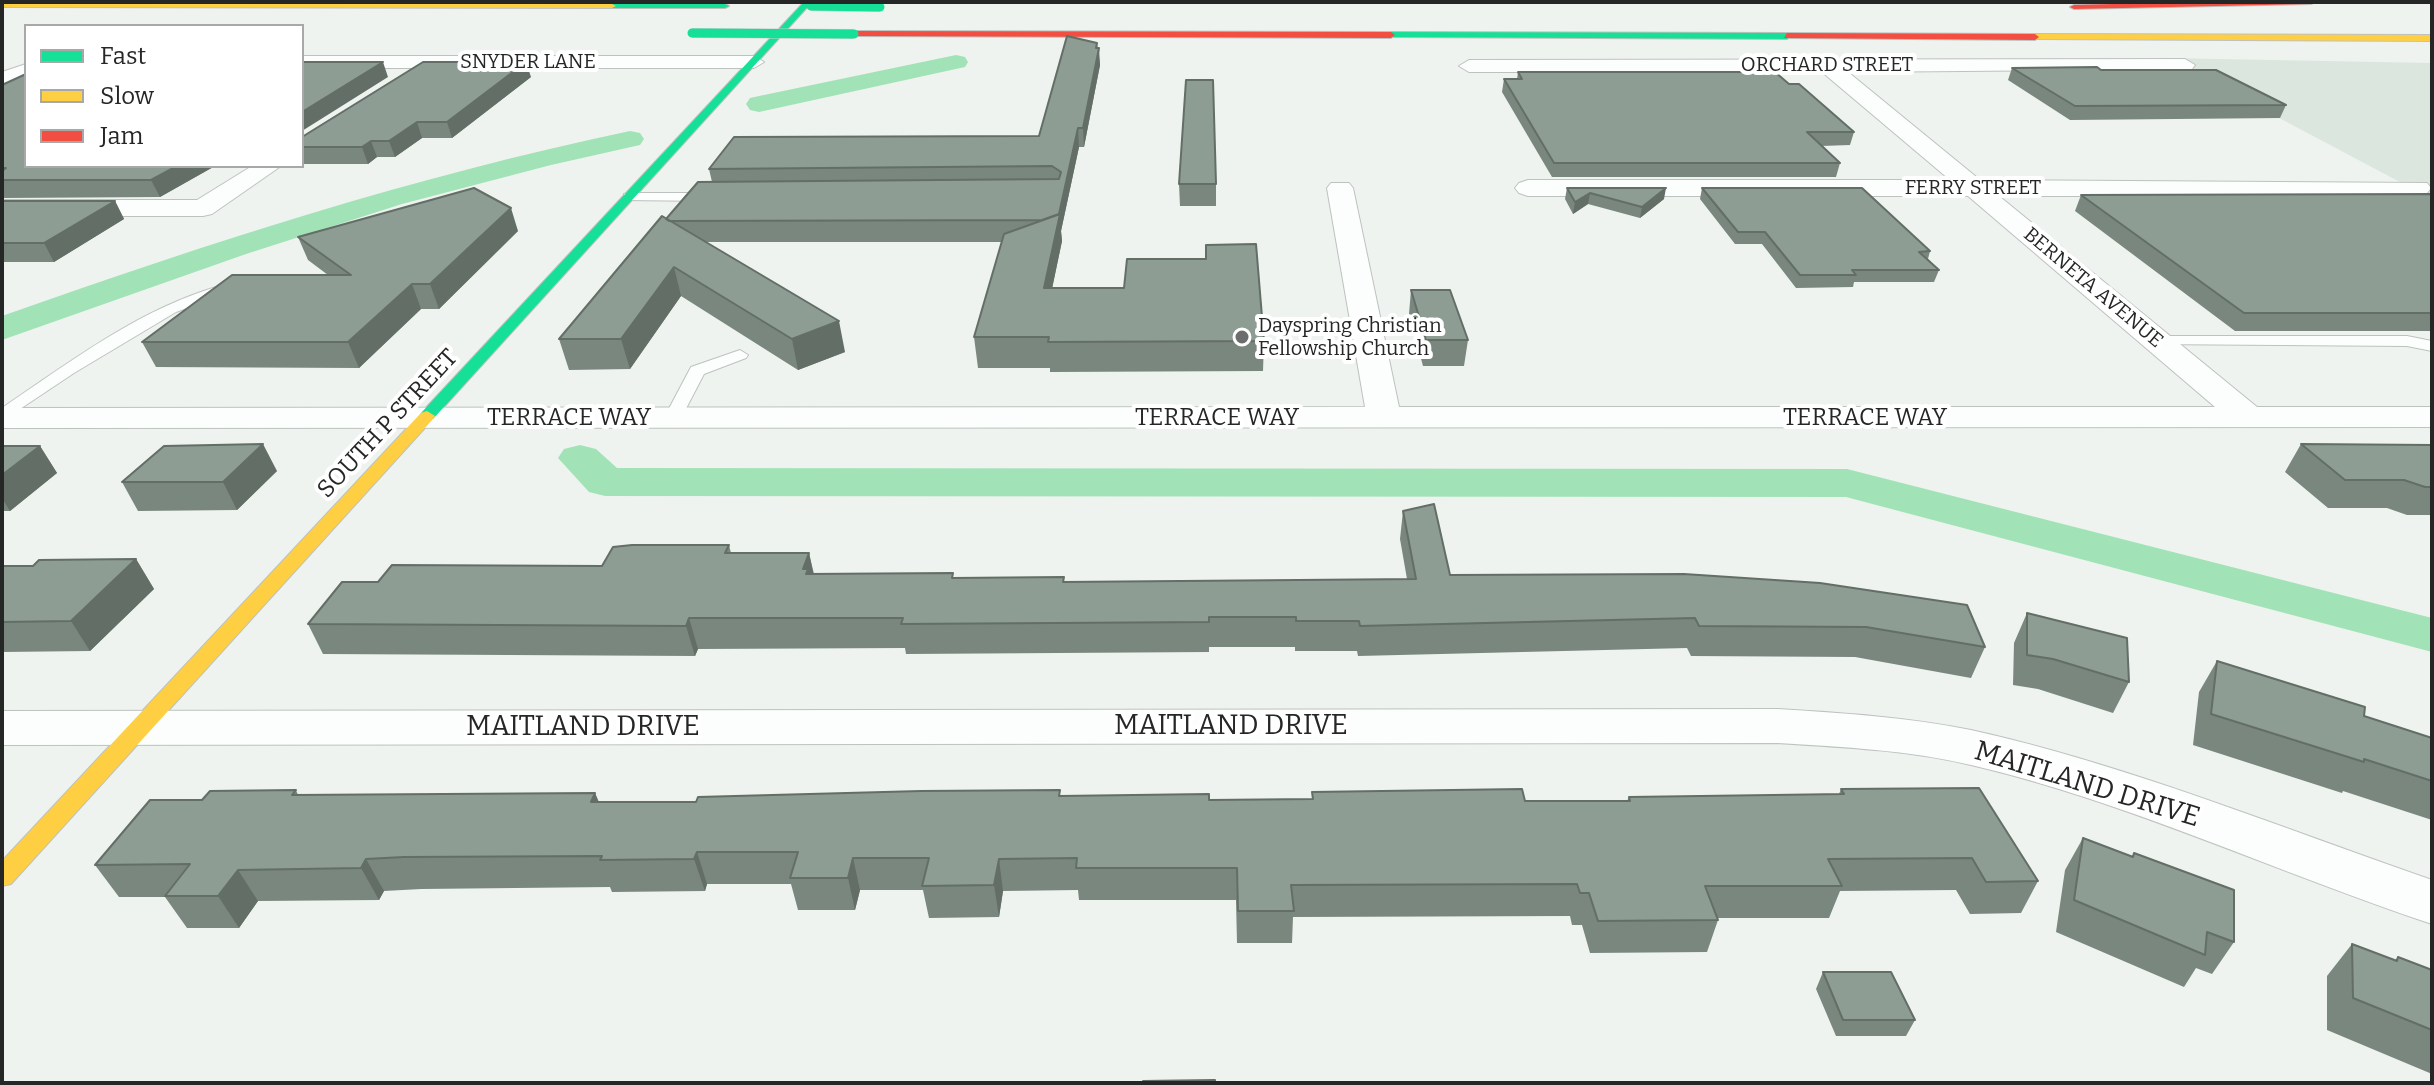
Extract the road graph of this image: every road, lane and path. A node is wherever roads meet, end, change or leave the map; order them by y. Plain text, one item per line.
1 (309, 2) edge
2 (808, 2) edge
3 (2317, 4) edge
4 (2, 5) edge
5 (385, 5) junction
6 (733, 6) dead end
7 (772, 6) dead end
8 (888, 7) dead end
9 (2066, 7) dead end
10 (684, 33) dead end
11 (2115, 37) junction
12 (2432, 38) edge
13 (2432, 46) edge
14 (2, 61) edge
15 (24, 61) edge
16 (304, 62) edge
17 (433, 62) junction
18 (754, 62) junction
19 (1827, 65) junction
20 (2185, 65) dead end
21 (1469, 66) dead end
22 (24, 71) edge
23 (2, 80) edge
24 (394, 87) edge
25 (266, 168) edge
26 (1340, 188) dead end
27 (1528, 188) dead end
28 (1973, 188) junction
29 (2418, 188) dead end
30 (629, 197) junction
31 (716, 197) edge
32 (2, 208) edge
33 (243, 282) edge
34 (2156, 341) junction
35 (2432, 346) edge
36 (740, 355) dead end
37 (2, 417) edge
38 (2248, 417) junction
39 (2432, 417) edge
40 (426, 418) junction
41 (673, 418) junction
42 (1384, 418) junction
43 (140, 727) junction
44 (2, 728) edge
45 (2, 877) edge
46 (2432, 902) edge

1 - 5 main road
2 - 18 main road, SOUTH P STREET
3 - 9 main road
4 - 5 main road
5 - 6 main road
7 - 8 main road, bridge
10 - 11 main road, bridge
11 - 12 main road
11 - 13 main road
14 - 15 street
16 - 17 street, SNYDER LANE
17 - 18 street, SNYDER LANE
17 - 24 street
18 - 30 main road, SOUTH P STREET
19 - 20 street, ORCHARD STREET
19 - 21 street, ORCHARD STREET
19 - 28 street, BERNETA AVENUE
22 - 23 street
25 - 32 street
26 - 42 street
27 - 28 street, FERRY STREET
28 - 29 street, FERRY STREET
28 - 34 street, BERNETA AVENUE
30 - 31 lane
30 - 40 main road, SOUTH P STREET
33 - 37 lane
34 - 35 lane
34 - 38 street, BERNETA AVENUE
36 - 41 lane
37 - 40 street, TERRACE WAY
38 - 39 street, TERRACE WAY
38 - 42 street, TERRACE WAY
40 - 41 street, TERRACE WAY
40 - 43 main road, SOUTH P STREET
41 - 42 street, TERRACE WAY
43 - 44 street, MAITLAND DRIVE
43 - 45 main road, SOUTH P STREET
43 - 46 street, MAITLAND DRIVE

